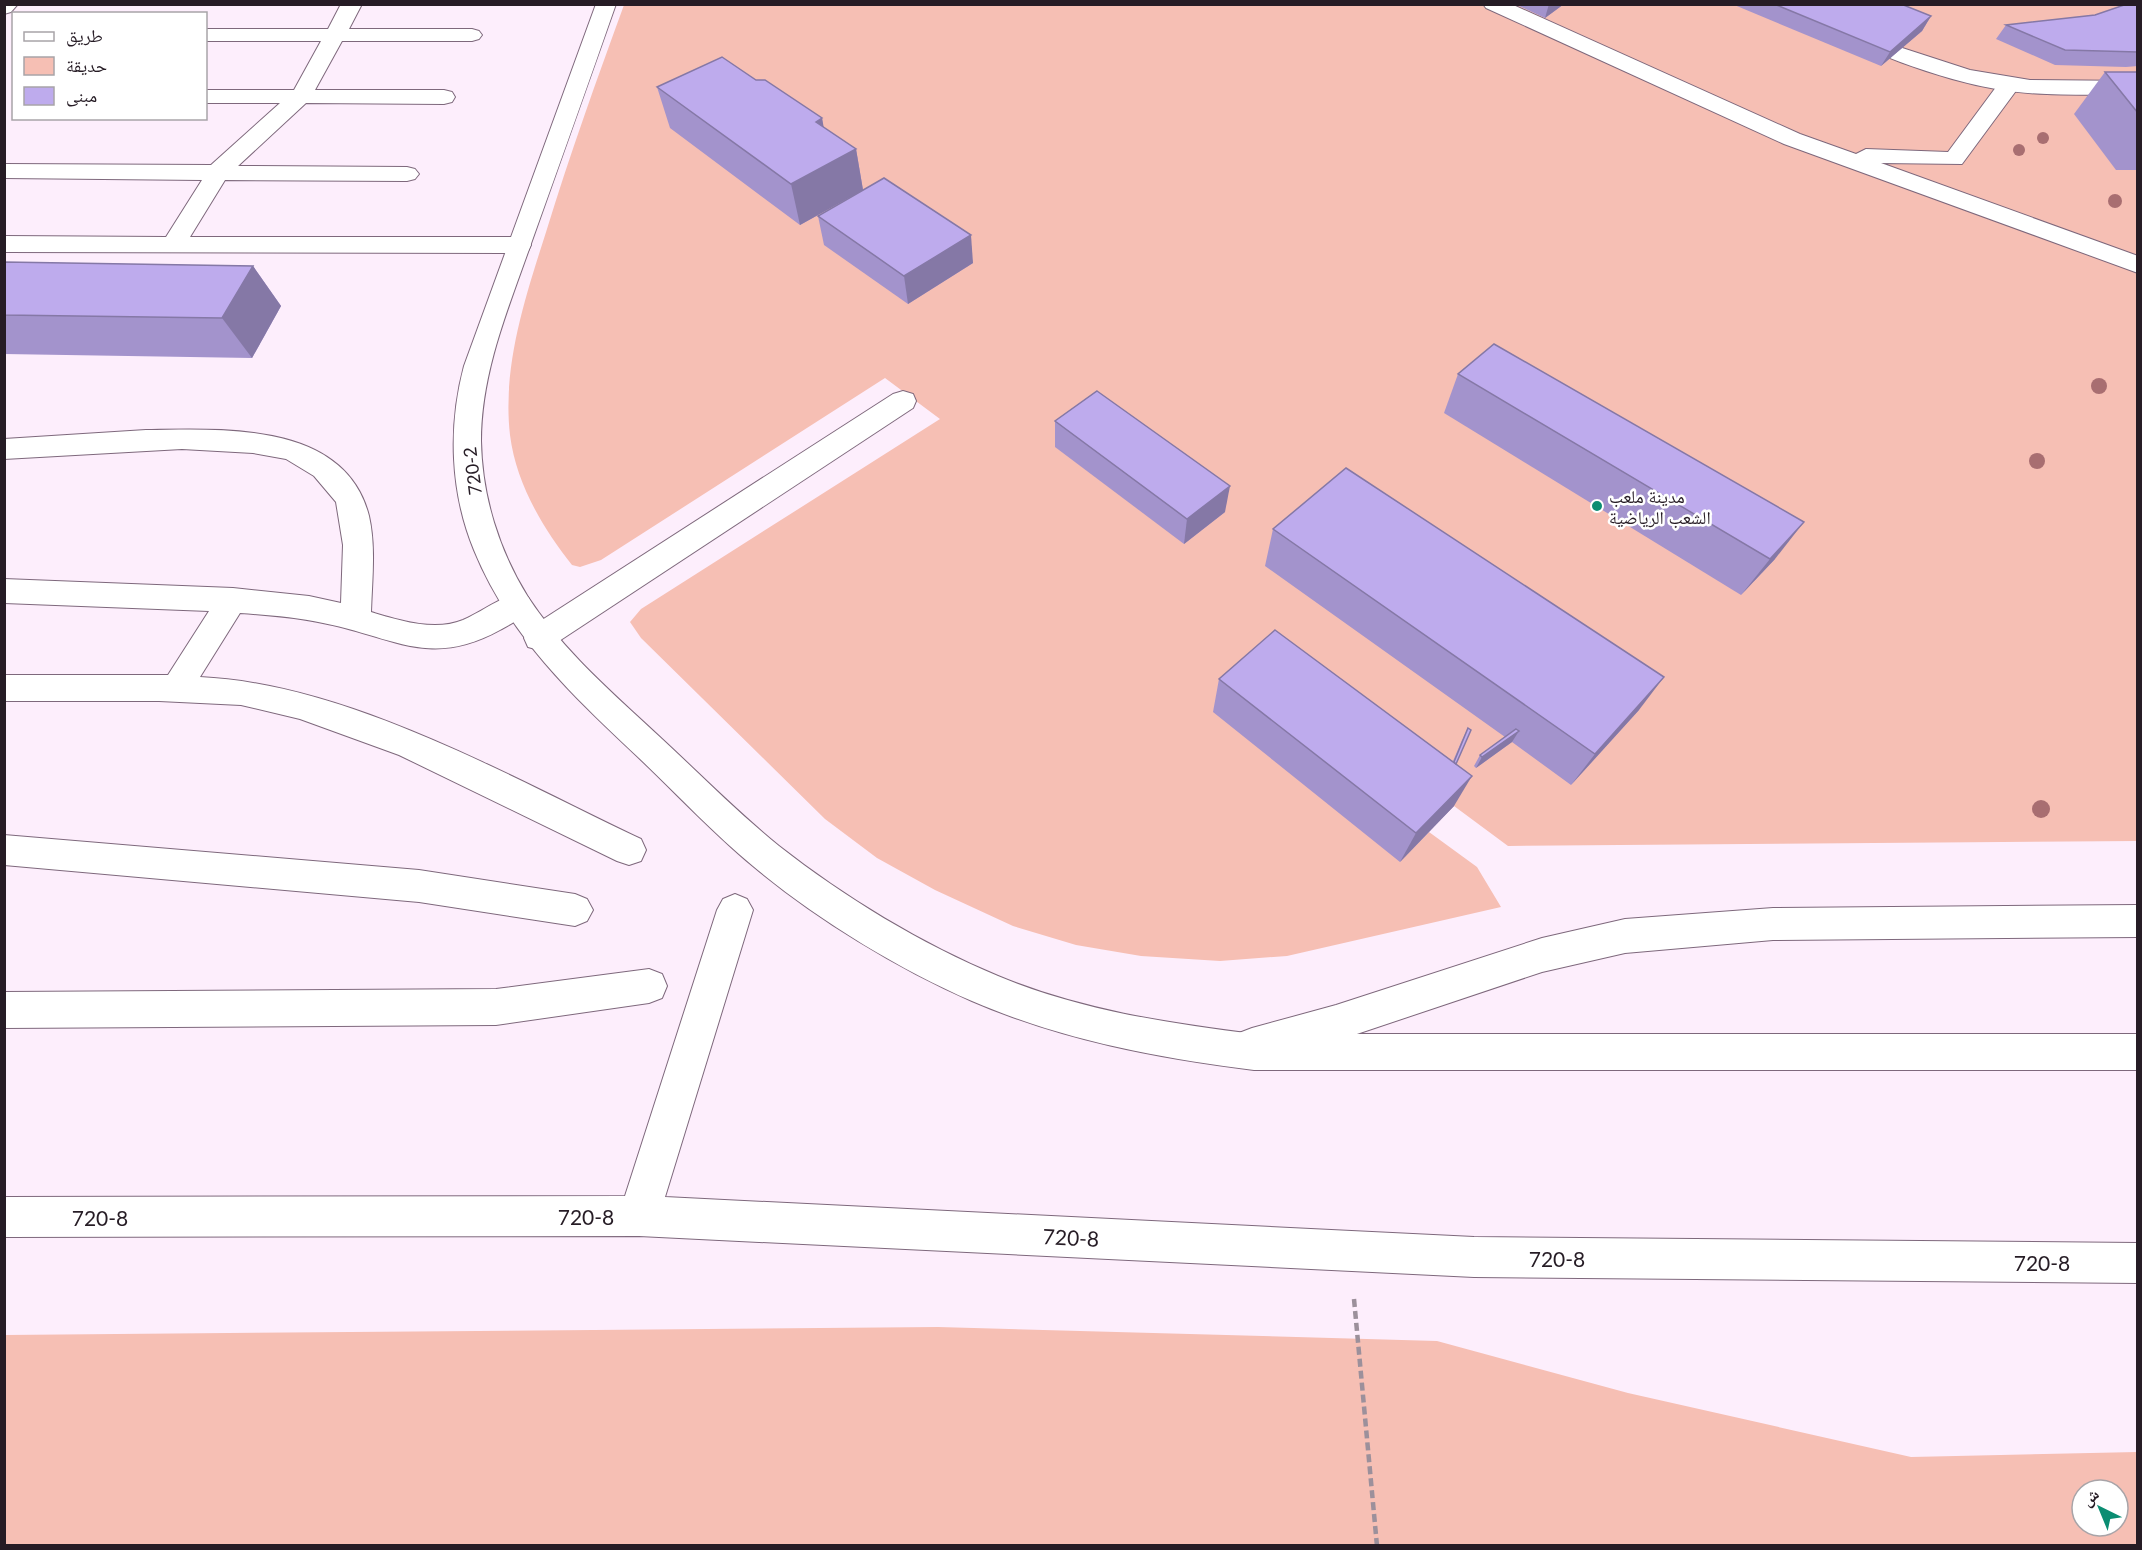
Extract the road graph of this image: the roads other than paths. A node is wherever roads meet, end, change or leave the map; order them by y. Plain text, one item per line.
1 (8, 4) edge
2 (352, 4) edge
3 (606, 4) edge
4 (1493, 4) edge
5 (1779, 4) edge
6 (4, 8) edge
7 (207, 35) edge
8 (335, 35) junction
9 (472, 35) dead end
10 (2010, 84) junction
11 (2138, 88) edge
12 (207, 96) edge
13 (301, 96) junction
14 (444, 97) dead end
15 (1837, 156) junction
16 (4, 171) edge
17 (218, 172) junction
18 (407, 174) dead end
19 (4, 244) edge
20 (173, 244) junction
21 (519, 245) junction
22 (2138, 264) edge
23 (903, 401) dead end
24 (4, 449) edge
25 (4, 591) edge
26 (231, 602) junction
27 (517, 605) junction
28 (354, 620) junction
29 (539, 638) junction
30 (4, 688) edge
31 (176, 689) junction
32 (4, 850) edge
33 (629, 850) dead end
34 (574, 910) dead end
35 (735, 910) dead end
36 (2138, 921) edge
37 (649, 986) dead end
38 (4, 1010) edge
39 (1239, 1050) junction
40 (2138, 1052) edge
41 (639, 1216) junction
42 (4, 1217) edge
43 (2138, 1263) edge

1 - 6 street
2 - 8 street
3 - 21 street, 720-2
4 - 15 street
5 - 10 street
7 - 8 street
8 - 9 street
8 - 13 street
10 - 11 street
10 - 15 street
12 - 13 street
13 - 14 street
13 - 17 street
15 - 22 street
16 - 17 street
17 - 18 street
17 - 20 street
19 - 20 street
20 - 21 street
21 - 27 street, 720-2
23 - 29 street
24 - 28 street
25 - 26 street
26 - 28 street
26 - 31 street
27 - 28 street
27 - 29 street, 720-2
29 - 39 street, 720-2
30 - 31 street
31 - 33 street
32 - 34 street
35 - 41 street
36 - 39 street
37 - 38 street
39 - 40 street
41 - 42 street, 720-8
41 - 43 street, 720-8

